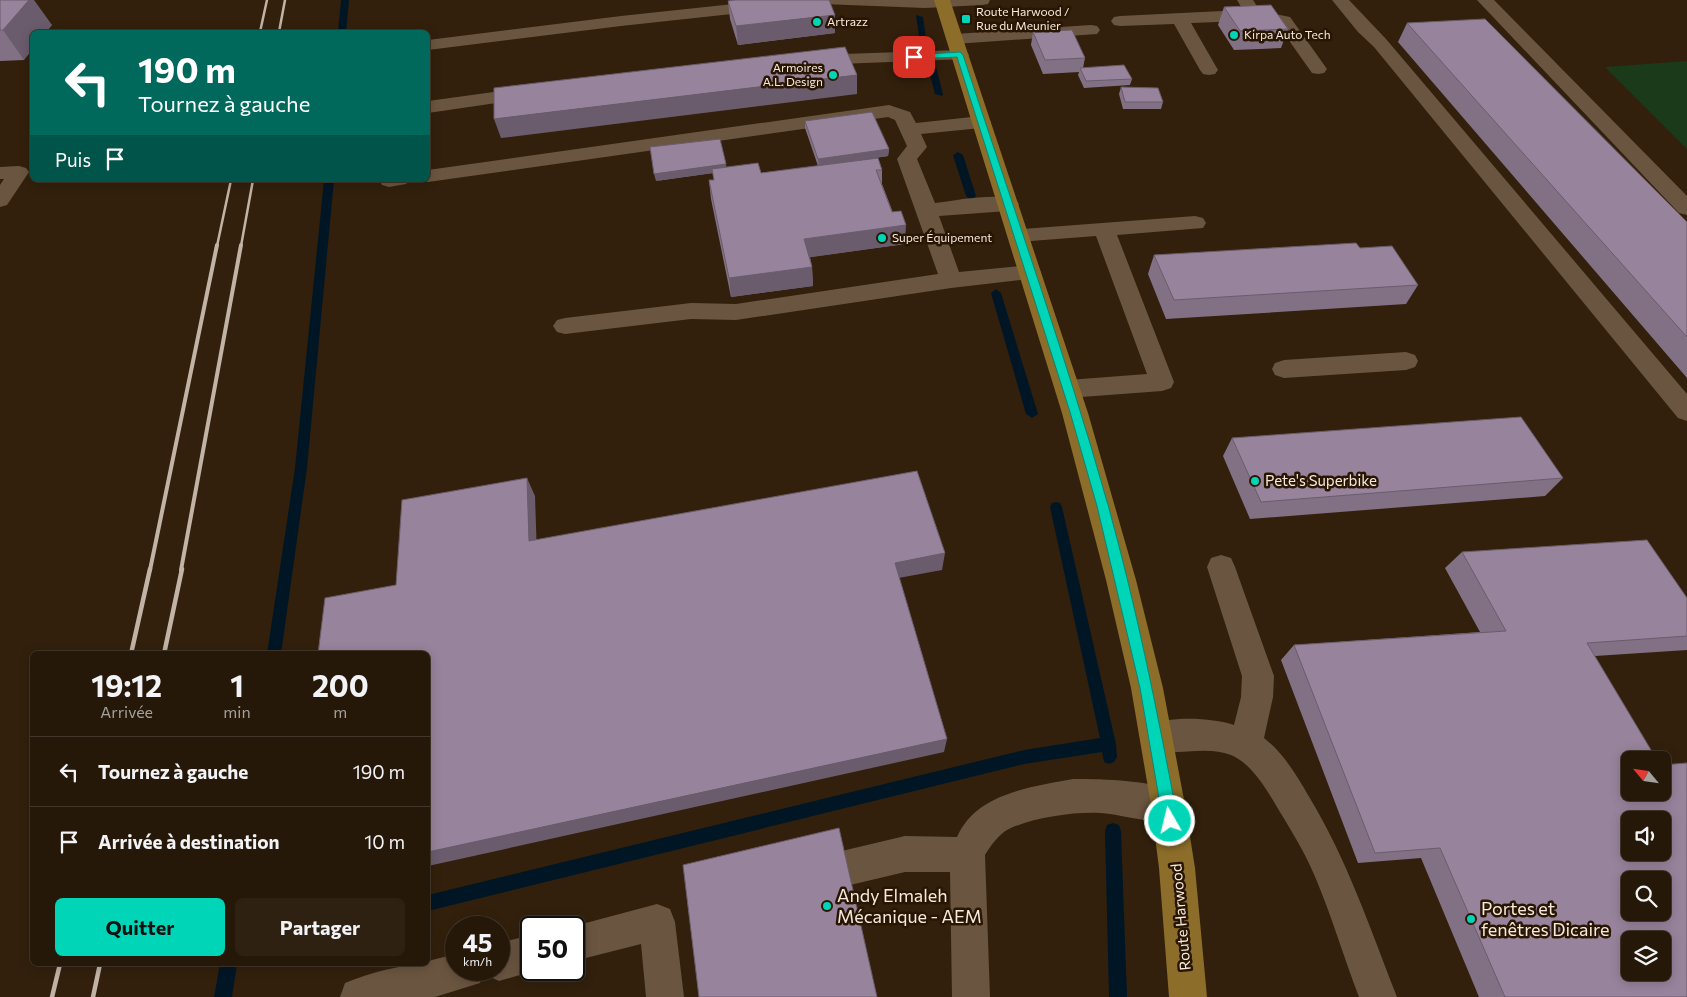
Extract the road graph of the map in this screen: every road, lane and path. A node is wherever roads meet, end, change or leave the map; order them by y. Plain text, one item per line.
1 (820, 0) edge
2 (826, 0) edge
3 (982, 0) edge
4 (1340, 0) edge
5 (1485, 0) edge
6 (943, 1) edge
7 (1250, 13) edge
8 (1180, 18) junction
9 (1120, 21) dead end
10 (1090, 30) dead end
11 (430, 45) edge
12 (957, 47) junction
13 (796, 62) edge
14 (1318, 69) dead end
15 (1209, 70) dead end
16 (543, 92) edge
17 (430, 107) edge
18 (981, 122) junction
19 (909, 129) junction
20 (0, 173) edge
21 (430, 176) edge
22 (0, 200) edge
23 (1008, 204) junction
24 (1687, 208) edge
25 (926, 210) junction
26 (1195, 223) dead end
27 (1104, 229) junction
28 (1018, 235) junction
29 (1030, 273) junction
30 (951, 280) junction
31 (565, 326) dead end
32 (1406, 361) dead end
33 (1284, 369) dead end
34 (1068, 389) junction
35 (1687, 411) edge
36 (1221, 567) dead end
37 (1156, 737) junction
38 (1246, 745) junction
39 (1168, 805) junction
40 (967, 855) junction
41 (846, 868) edge
42 (585, 940) edge
43 (445, 976) edge
44 (359, 997) edge
45 (665, 997) edge
46 (971, 997) edge
47 (1188, 997) edge
48 (1378, 997) edge

1 - 11 street
2 - 6 street
3 - 6 street
4 - 35 street
5 - 24 street
6 - 12 main road, Route Harwood
7 - 8 street
7 - 14 street
8 - 9 street
8 - 15 street
10 - 12 street
12 - 13 street
12 - 18 main road, Route Harwood
16 - 17 street
18 - 19 street
18 - 23 main road, Route Harwood
19 - 21 street
19 - 25 street
20 - 22 street
23 - 25 street
23 - 28 main road, Route Harwood
25 - 30 street
26 - 27 street
27 - 28 street
27 - 34 street
28 - 29 main road, Route Harwood
29 - 30 street
29 - 34 main road, Route Harwood
30 - 31 street
32 - 33 street
34 - 37 main road, Route Harwood
36 - 38 street
37 - 38 street
37 - 39 main road, Route Harwood
38 - 48 street
39 - 40 street
39 - 47 main road, Route Harwood
40 - 41 street
40 - 46 street
42 - 45 street
43 - 44 street

